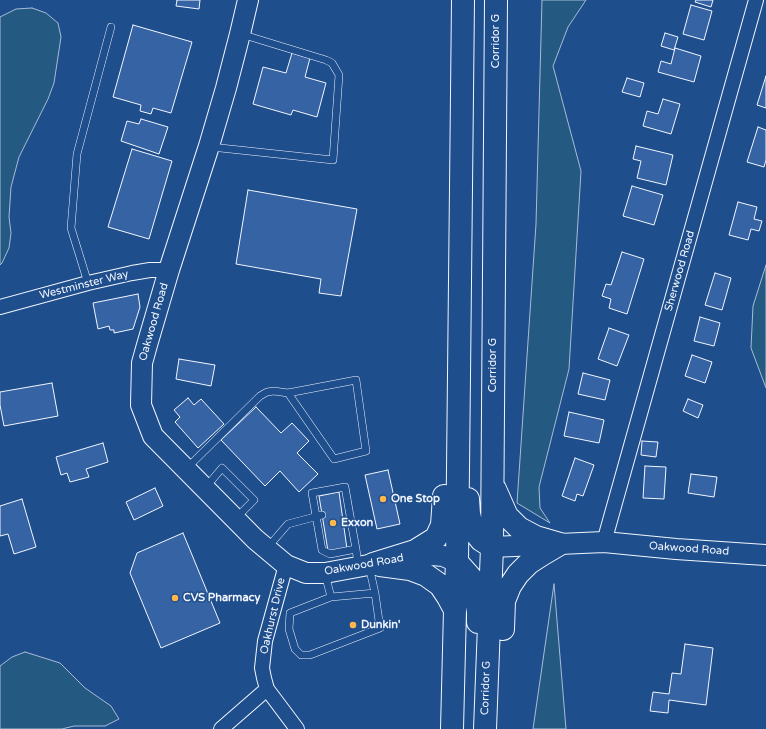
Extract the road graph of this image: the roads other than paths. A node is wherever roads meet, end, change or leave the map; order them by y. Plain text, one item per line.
1 (248, 0) edge
2 (463, 0) edge
3 (496, 0) edge
4 (756, 0) edge
5 (111, 27) dead end
6 (240, 34) junction
7 (209, 146) junction
8 (169, 270) junction
9 (88, 283) junction
10 (0, 307) edge
11 (459, 367) junction
12 (288, 393) junction
13 (186, 469) junction
14 (492, 483) junction
15 (204, 488) junction
16 (319, 515) junction
17 (235, 519) junction
18 (352, 529) junction
19 (345, 531) dead end
20 (604, 542) junction
21 (560, 544) junction
22 (492, 547) junction
23 (266, 549) junction
24 (766, 556) edge
25 (364, 561) junction
26 (457, 562) junction
27 (286, 565) junction
28 (325, 574) junction
29 (375, 593) junction
30 (331, 597) junction
31 (455, 610) junction
32 (267, 689) junction
33 (221, 729) edge
34 (297, 729) edge
35 (452, 729) edge
36 (477, 729) edge
37 (485, 729) edge
38 (498, 729) edge

1 - 6 street, Oakwood Road
2 - 11 highway
3 - 14 highway, Corridor G
4 - 20 street, Sherwood Road
5 - 9 lane
6 - 7 street, Oakwood Road
6 - 7 lane
7 - 8 street, Oakwood Road
8 - 9 street, Westminster Way
8 - 13 street, Oakwood Road
9 - 10 street, Westminster Way
11 - 22 highway
11 - 25 highway
11 - 26 highway
12 - 12 lane
12 - 13 lane
13 - 15 street, Oakwood Road
14 - 21 highway
14 - 22 highway, Corridor G
15 - 17 street, Oakwood Road
15 - 17 lane
16 - 18 lane
16 - 23 lane
16 - 25 lane
17 - 23 street, Oakwood Road
18 - 19 lane
18 - 25 lane
20 - 21 street, Oakwood Road
20 - 24 street, Oakwood Road
21 - 22 street, Oakwood Road
21 - 38 highway
22 - 37 highway, Corridor G
23 - 27 street, Oakwood Road
25 - 26 street, Oakwood Road
25 - 28 street, Oakwood Road
25 - 29 lane
25 - 31 highway
26 - 31 highway
26 - 36 highway
27 - 28 street, Oakwood Road
27 - 32 street, Oakhurst Drive
28 - 30 lane
29 - 30 lane
29 - 30 lane
31 - 35 highway
32 - 33 street
32 - 34 street, Oakhurst Drive

